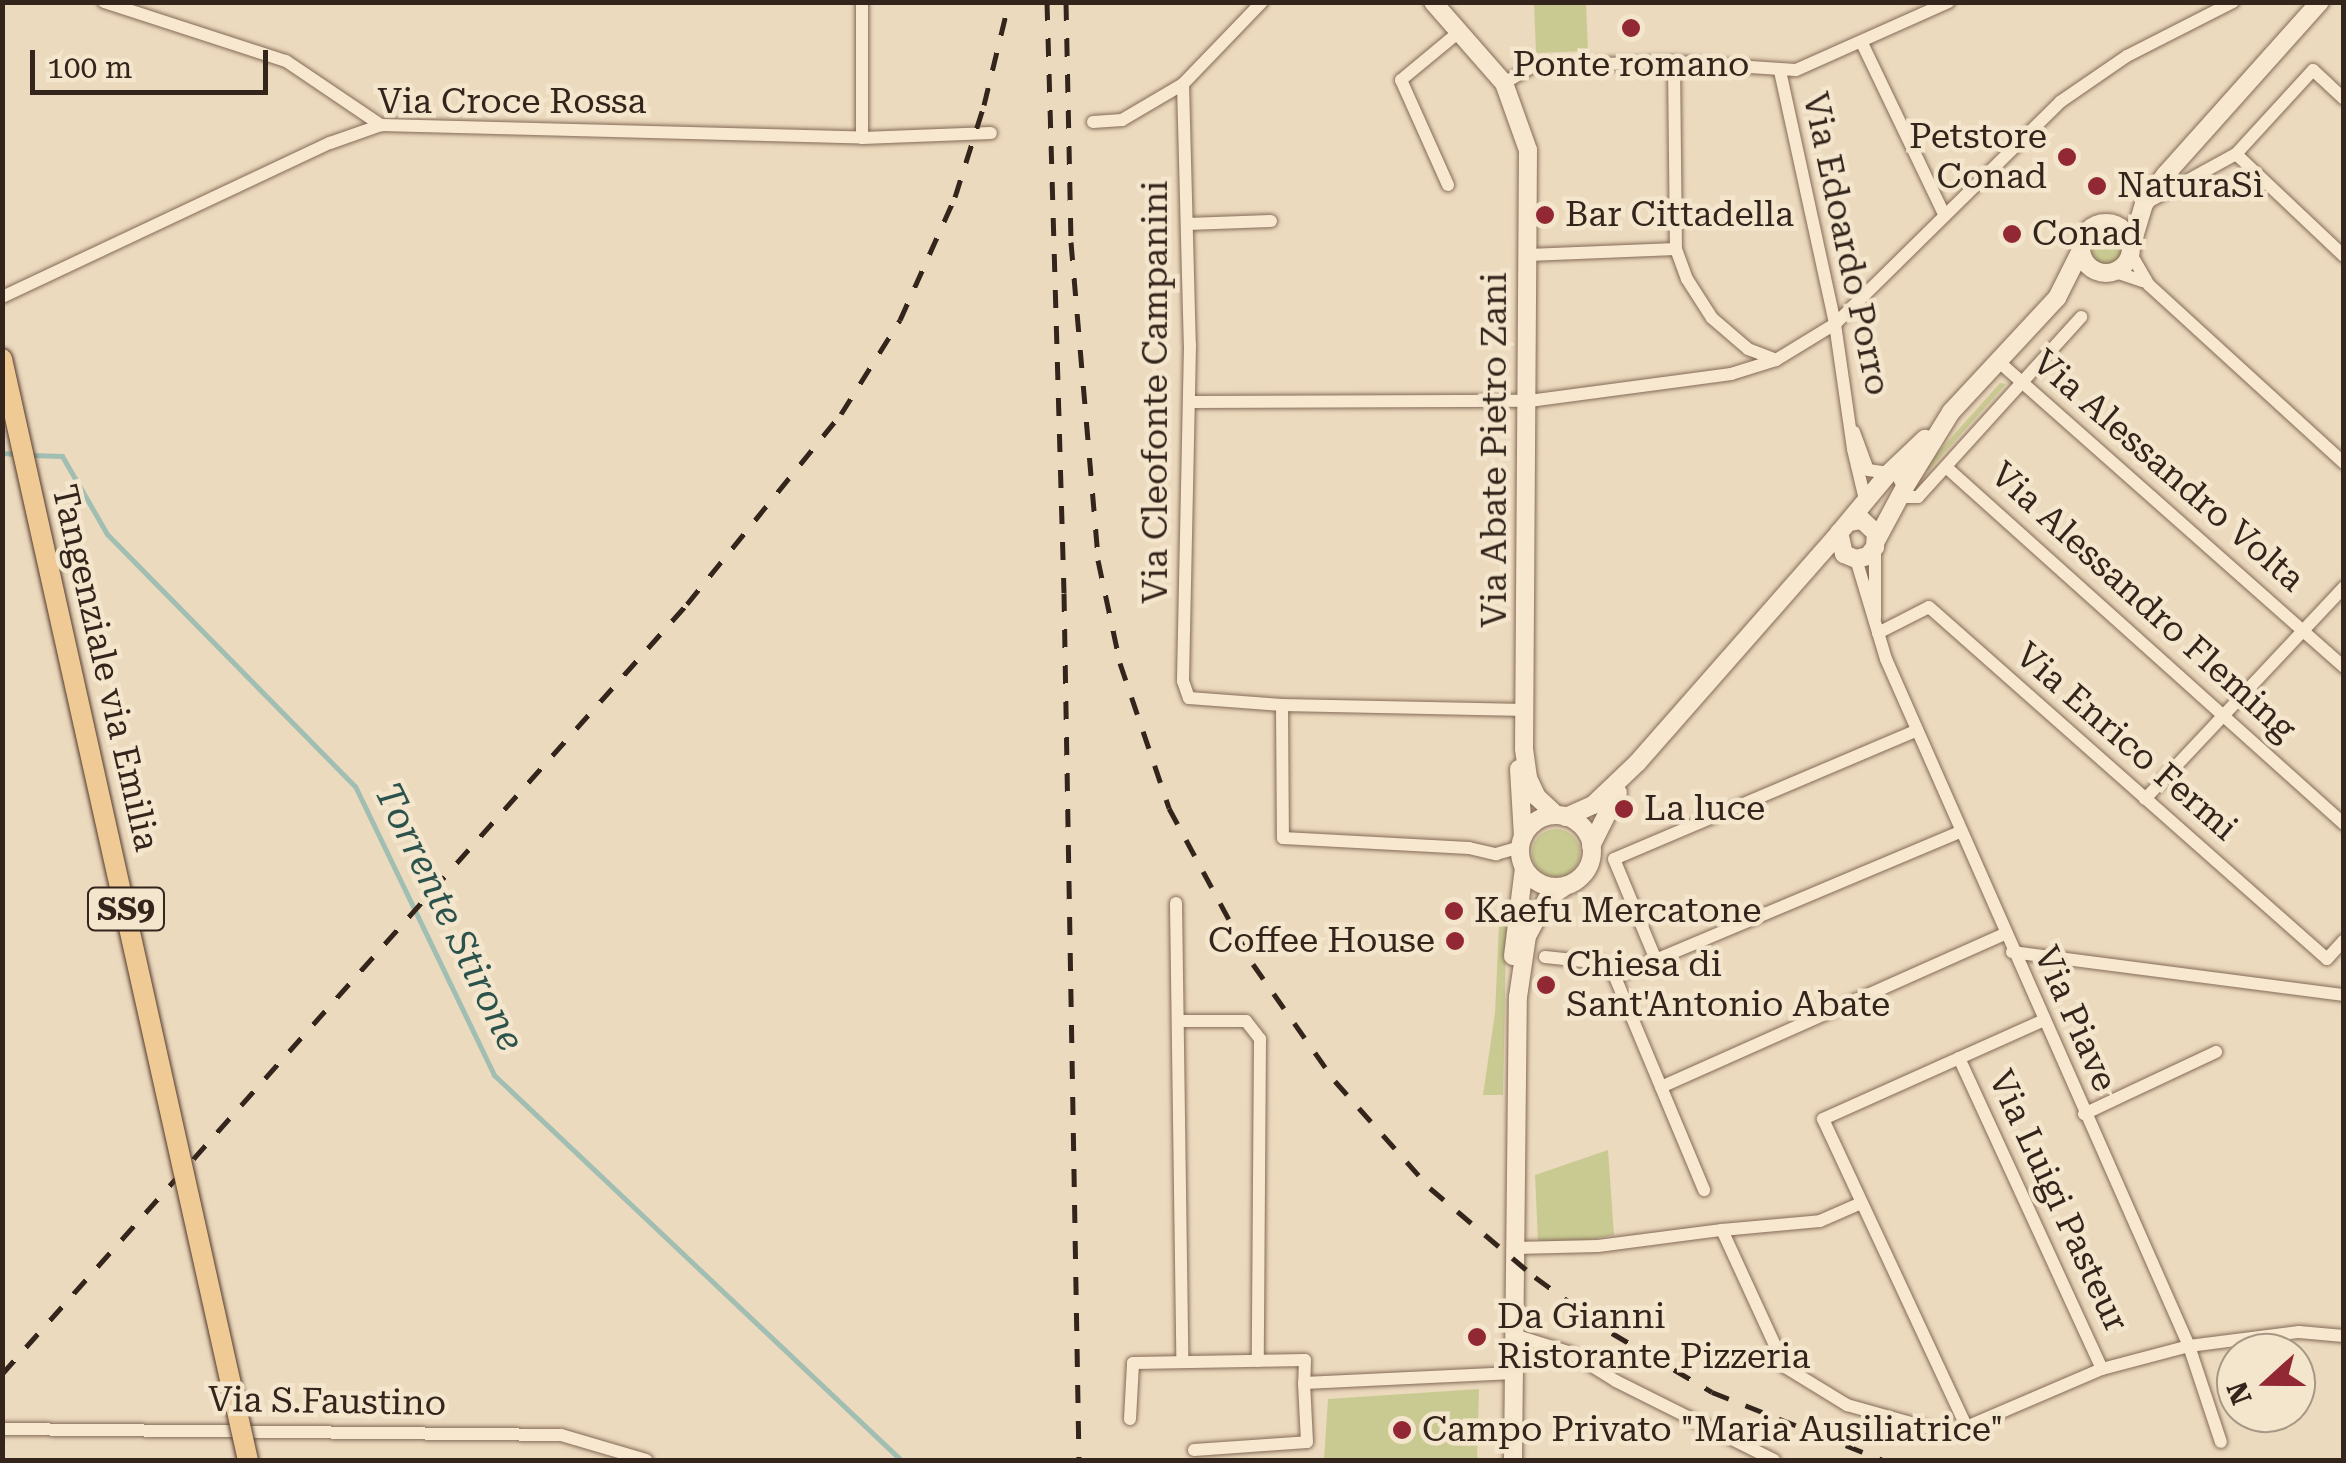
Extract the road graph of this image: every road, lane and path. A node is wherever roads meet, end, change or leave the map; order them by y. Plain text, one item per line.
1 (104, 2) edge
2 (862, 2) edge
3 (1262, 2) edge
4 (1432, 2) edge
5 (1948, 2) edge
6 (2233, 2) edge
7 (2320, 2) edge
8 (1459, 32) junction
9 (1862, 44) junction
10 (1674, 62) junction
11 (1780, 71) junction
12 (1183, 84) junction
13 (1504, 84) junction
14 (2344, 99) edge
15 (1093, 122) dead end
16 (380, 125) junction
17 (991, 133) dead end
18 (862, 138) junction
19 (2236, 154) junction
20 (1448, 185) dead end
21 (2144, 204) junction
22 (1944, 214) junction
23 (1271, 221) dead end
24 (2106, 223) junction
25 (1187, 224) junction
26 (1676, 250) junction
27 (2081, 250) junction
28 (2131, 251) junction
29 (1528, 255) junction
30 (2344, 256) edge
31 (2113, 272) junction
32 (2149, 285) junction
33 (2, 297) edge
34 (2057, 298) junction
35 (2081, 316) dead end
36 (1834, 324) junction
37 (2, 359) edge
38 (1776, 360) junction
39 (1998, 361) junction
40 (2021, 382) junction
41 (1529, 401) junction
42 (1190, 402) junction
43 (1940, 426) junction
44 (1852, 430) junction
45 (2344, 463) edge
46 (1946, 467) junction
47 (1890, 473) junction
48 (1903, 491) junction
49 (1866, 504) junction
50 (1844, 527) junction
51 (1876, 543) junction
52 (1853, 558) junction
53 (1802, 578) junction
54 (2344, 587) edge
55 (1877, 627) junction
56 (2303, 630) junction
57 (2344, 667) edge
58 (1282, 705) junction
59 (1526, 710) junction
60 (2225, 714) junction
61 (1916, 732) junction
62 (1524, 749) junction
63 (1638, 762) junction
64 (2145, 799) junction
65 (1561, 816) junction
66 (2344, 824) edge
67 (1960, 832) junction
68 (1522, 842) junction
69 (1591, 846) junction
70 (1524, 868) junction
71 (1566, 886) junction
72 (1176, 903) dead end
73 (2004, 934) junction
74 (2344, 940) edge
75 (2012, 952) junction
76 (1545, 957) dead end
77 (1656, 960) junction
78 (1615, 977) junction
79 (1518, 996) junction
80 (2344, 996) edge
81 (1180, 1021) junction
82 (2042, 1021) junction
83 (2216, 1052) dead end
84 (1959, 1058) junction
85 (1661, 1087) junction
86 (2084, 1114) junction
87 (1704, 1190) dead end
88 (1861, 1203) junction
89 (1722, 1230) junction
90 (1515, 1248) junction
91 (1514, 1335) junction
92 (2344, 1336) edge
93 (2190, 1346) junction
94 (1182, 1360) junction
95 (1258, 1361) junction
96 (2102, 1369) junction
97 (1514, 1374) junction
98 (1304, 1383) junction
99 (1130, 1418) dead end
100 (2, 1429) edge
101 (1968, 1430) junction
102 (2221, 1442) dead end
103 (1194, 1450) dead end
104 (248, 1460) edge
105 (646, 1460) edge
106 (1513, 1460) edge
107 (1774, 1460) edge

1 - 16 street
2 - 18 street
3 - 12 street
4 - 8 main road
5 - 9 street
6 - 22 street
7 - 21 main road
8 - 13 main road
8 - 20 street
9 - 11 street
9 - 22 street
10 - 11 street
10 - 13 street
10 - 26 street
11 - 36 street, Via Edoardo Porro
12 - 15 street
12 - 25 street, Via Cleofonte Campanini
13 - 29 main road, Via Abate Pietro Zani
14 - 19 street
16 - 18 street, Via Croce Rossa
16 - 33 street, Via Croce Rossa
17 - 18 street, Via Croce Rossa
19 - 21 street
19 - 30 street
21 - 24 main road
21 - 28 main road
22 - 36 street
23 - 25 street
24 - 27 main road
24 - 28 main road
25 - 42 street, Via Cleofonte Campanini
26 - 29 street
26 - 38 street
27 - 31 main road
27 - 34 main road
28 - 31 main road
28 - 32 street
29 - 41 main road, Via Abate Pietro Zani
31 - 32 street
31 - 34 main road
32 - 45 street
34 - 39 main road
35 - 40 street
36 - 38 street
36 - 44 street, Via Edoardo Porro
37 - 104 main road, Tangenziale via Emilia / SS9, bridge
38 - 41 street
39 - 40 street, Via Alessandro Volta
39 - 43 main road
40 - 46 street
40 - 56 street, Via Alessandro Volta
41 - 42 street
41 - 59 main road, Via Abate Pietro Zani
42 - 58 street, Via Cleofonte Campanini
43 - 47 main road
43 - 48 main road
44 - 47 street, Via Edoardo Porro
44 - 49 street, Via Edoardo Porro
46 - 48 street
46 - 60 street, Via Alessandro Fleming
47 - 48 main road
47 - 49 main road
48 - 51 main road
49 - 50 main road
50 - 51 main road
50 - 52 main road
50 - 53 main road
51 - 52 main road
51 - 55 street, Via Piave
52 - 53 main road
52 - 55 street, Via Piave
53 - 63 main road
54 - 56 street
55 - 61 street, Via Piave
55 - 64 street, Via Enrico Fermi
56 - 57 street, Via Alessandro Volta
56 - 60 street
58 - 59 street
58 - 68 street
59 - 62 main road, Via Abate Pietro Zani
60 - 64 street
60 - 66 street, Via Alessandro Fleming
61 - 67 street, Via Piave
61 - 77 street
62 - 65 main road, Via Abate Pietro Zani
62 - 68 main road, Via Abate Pietro Zani
63 - 65 main road
63 - 69 main road
64 - 74 street, Via Enrico Fermi
65 - 68 main road
65 - 69 main road
67 - 73 street, Via Piave
67 - 77 street
68 - 70 main road
69 - 71 main road
70 - 71 main road
70 - 79 main road
71 - 79 main road
72 - 81 street
73 - 75 street, Via Piave
73 - 85 street
75 - 80 street
75 - 82 street, Via Piave
76 - 78 street
77 - 78 street
78 - 85 street
79 - 90 main road
81 - 94 street
81 - 95 street
82 - 84 street
82 - 86 street, Via Piave
83 - 86 street
84 - 88 street
84 - 96 street, Via Luigi Pasteur
85 - 87 street
86 - 93 street, Via Piave
88 - 89 street
88 - 101 street
89 - 90 street
89 - 101 street
90 - 91 main road
91 - 97 main road
91 - 107 street
92 - 93 street
93 - 96 street
93 - 102 street, Via Piave
94 - 95 street
94 - 99 street
95 - 98 street
96 - 101 street
97 - 98 street
97 - 106 main road
98 - 103 street
100 - 105 street, Via S.Faustino

